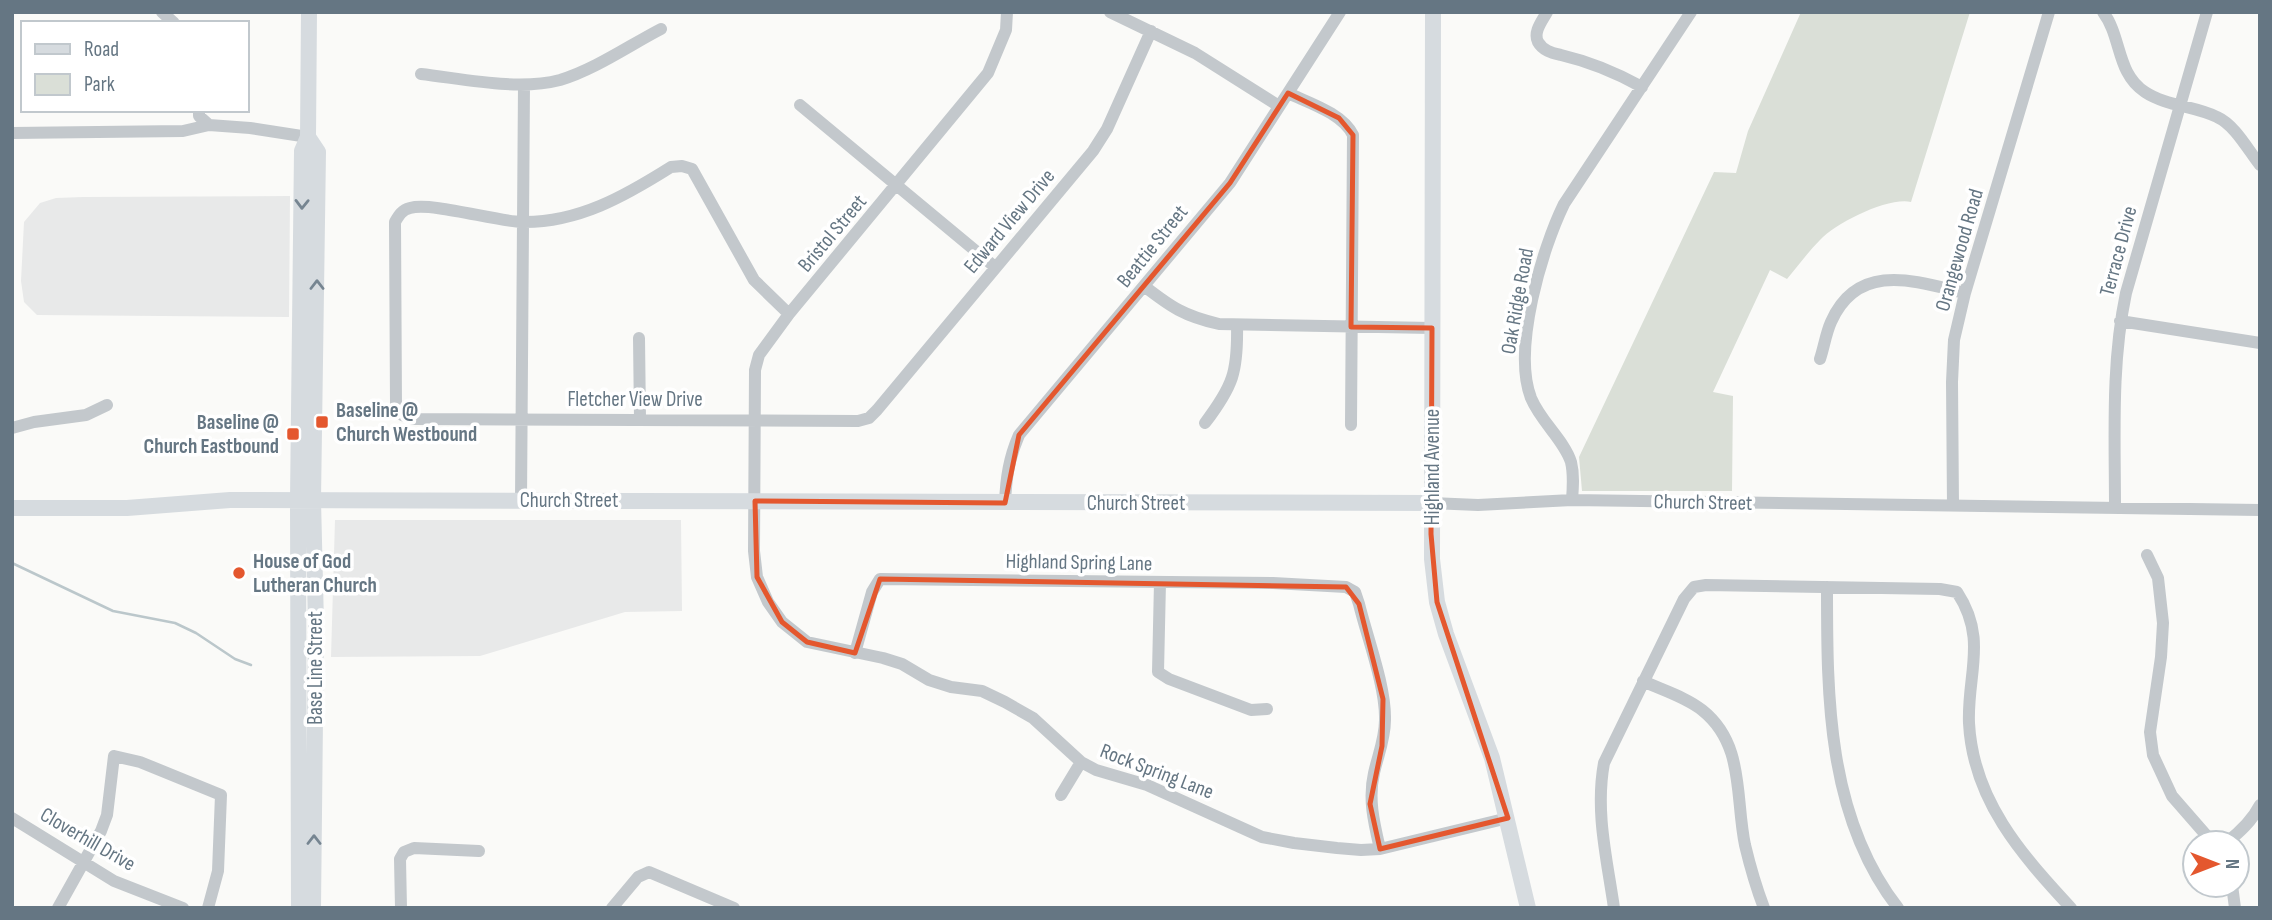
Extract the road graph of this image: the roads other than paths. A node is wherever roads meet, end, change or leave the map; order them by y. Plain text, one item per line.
1 (309, 12) edge
2 (1007, 12) edge
3 (1110, 12) edge
4 (1340, 12) edge
5 (1433, 12) edge
6 (1547, 12) edge
7 (1691, 12) edge
8 (2049, 12) edge
9 (2103, 12) edge
10 (2207, 12) edge
11 (661, 29) dead end
12 (1151, 31) junction
13 (421, 74) dead end
14 (524, 85) junction
15 (1642, 87) junction
16 (1288, 93) junction
17 (800, 104) dead end
18 (1279, 106) junction
19 (2178, 106) junction
20 (199, 112) edge
21 (209, 125) junction
22 (12, 133) edge
23 (308, 137) junction
24 (2260, 165) edge
25 (897, 185) junction
26 (523, 222) junction
27 (995, 267) junction
28 (1144, 286) junction
29 (1965, 293) junction
30 (300, 310) junction
31 (789, 314) junction
32 (2120, 321) junction
33 (1237, 325) junction
34 (1351, 327) junction
35 (1433, 328) junction
36 (639, 338) dead end
37 (2260, 343) edge
38 (1821, 359) dead end
39 (316, 379) junction
40 (107, 405) dead end
41 (522, 418) junction
42 (869, 418) joint
43 (640, 419) junction
44 (756, 419) junction
45 (1205, 423) dead end
46 (1350, 425) dead end
47 (12, 428) edge
48 (306, 500) junction
49 (521, 500) junction
50 (1572, 500) junction
51 (755, 501) junction
52 (1005, 503) junction
53 (1431, 503) junction
54 (1953, 506) junction
55 (2115, 508) junction
56 (12, 509) edge
57 (2260, 510) edge
58 (2147, 555) dead end
59 (1160, 582) junction
60 (1827, 587) junction
61 (855, 653) junction
62 (1643, 681) junction
63 (1267, 709) dead end
64 (1081, 762) junction
65 (1061, 795) dead end
66 (2260, 805) edge
67 (12, 818) edge
68 (1508, 818) junction
69 (2201, 829) edge
70 (2243, 829) edge
71 (1380, 849) junction
72 (479, 851) dead end
73 (84, 863) junction
74 (58, 908) edge
75 (183, 908) edge
76 (208, 908) edge
77 (299, 908) edge
78 (313, 908) edge
79 (401, 908) edge
80 (612, 908) edge
81 (734, 908) edge
82 (1528, 908) edge
83 (1614, 908) edge
84 (1764, 908) edge
85 (1898, 908) edge
86 (2071, 908) edge

1 - 23 main road, Base Line Street
2 - 25 street, Bristol Street
3 - 12 street
4 - 16 street, Beattie Street
5 - 35 main road, Highland Avenue
6 - 15 street
7 - 15 street, Oak Ridge Road
8 - 29 street, Orangewood Road
9 - 19 street
10 - 19 street, Terrace Drive
11 - 14 street
12 - 18 street
12 - 27 street, Edward View Drive
13 - 14 street
14 - 26 street
15 - 50 street, Oak Ridge Road
16 - 18 street, Beattie Street
16 - 34 street
17 - 25 street
18 - 28 street, Beattie Street
19 - 24 street
19 - 32 street, Terrace Drive
20 - 21 street
21 - 22 street
21 - 23 street
23 -> 30 main road, Base Line Street
39 -> 23 main road, Base Line Street
25 - 27 street
25 - 31 street, Bristol Street
26 - 31 street
26 - 41 street
26 - 41 street, Fletcher View Drive
27 - 42 street, Edward View Drive
28 - 33 street
28 - 52 street, Beattie Street
29 - 38 street
29 - 54 street, Orangewood Road
30 - 39 main road
30 - 48 main road, Base Line Street
31 - 44 street, Bristol Street
32 - 37 street
32 - 55 street, Terrace Drive
33 - 34 street
33 - 45 street
34 - 35 street
34 - 46 street
35 - 53 main road, Highland Avenue
36 - 43 street
39 - 48 main road, Base Line Street
40 - 47 street
41 - 43 street, Fletcher View Drive
41 - 49 street
42 - 44 street, Fletcher View Drive
43 - 44 street, Fletcher View Drive
44 - 51 street, Bristol Street
48 - 49 main road, Church Street
48 - 56 main road, Church Street
48 - 77 main road, Base Line Street
78 -> 48 main road, Base Line Street
49 - 51 main road, Church Street
50 - 53 street, Church Street
50 - 54 street, Church Street
51 - 52 main road, Church Street
51 - 61 street, Rock Spring Lane
52 - 53 main road, Church Street
53 - 68 main road, Highland Avenue
54 - 55 street, Church Street
55 - 57 street, Church Street
58 - 69 street
59 - 61 street, Highland Spring Lane
59 - 63 street
59 - 71 street, Highland Spring Lane
60 - 62 street
60 - 85 street
60 - 86 street
61 - 64 street, Rock Spring Lane
62 - 83 street
62 - 84 street
64 - 65 street
64 - 71 street, Rock Spring Lane
66 - 70 street
67 - 73 street, Cloverhill Drive
68 - 71 street, Rock Spring Lane
68 - 82 main road, Highland Avenue
72 - 79 street
73 - 74 street
73 - 75 street, Cloverhill Drive
73 - 76 street
80 - 81 street

